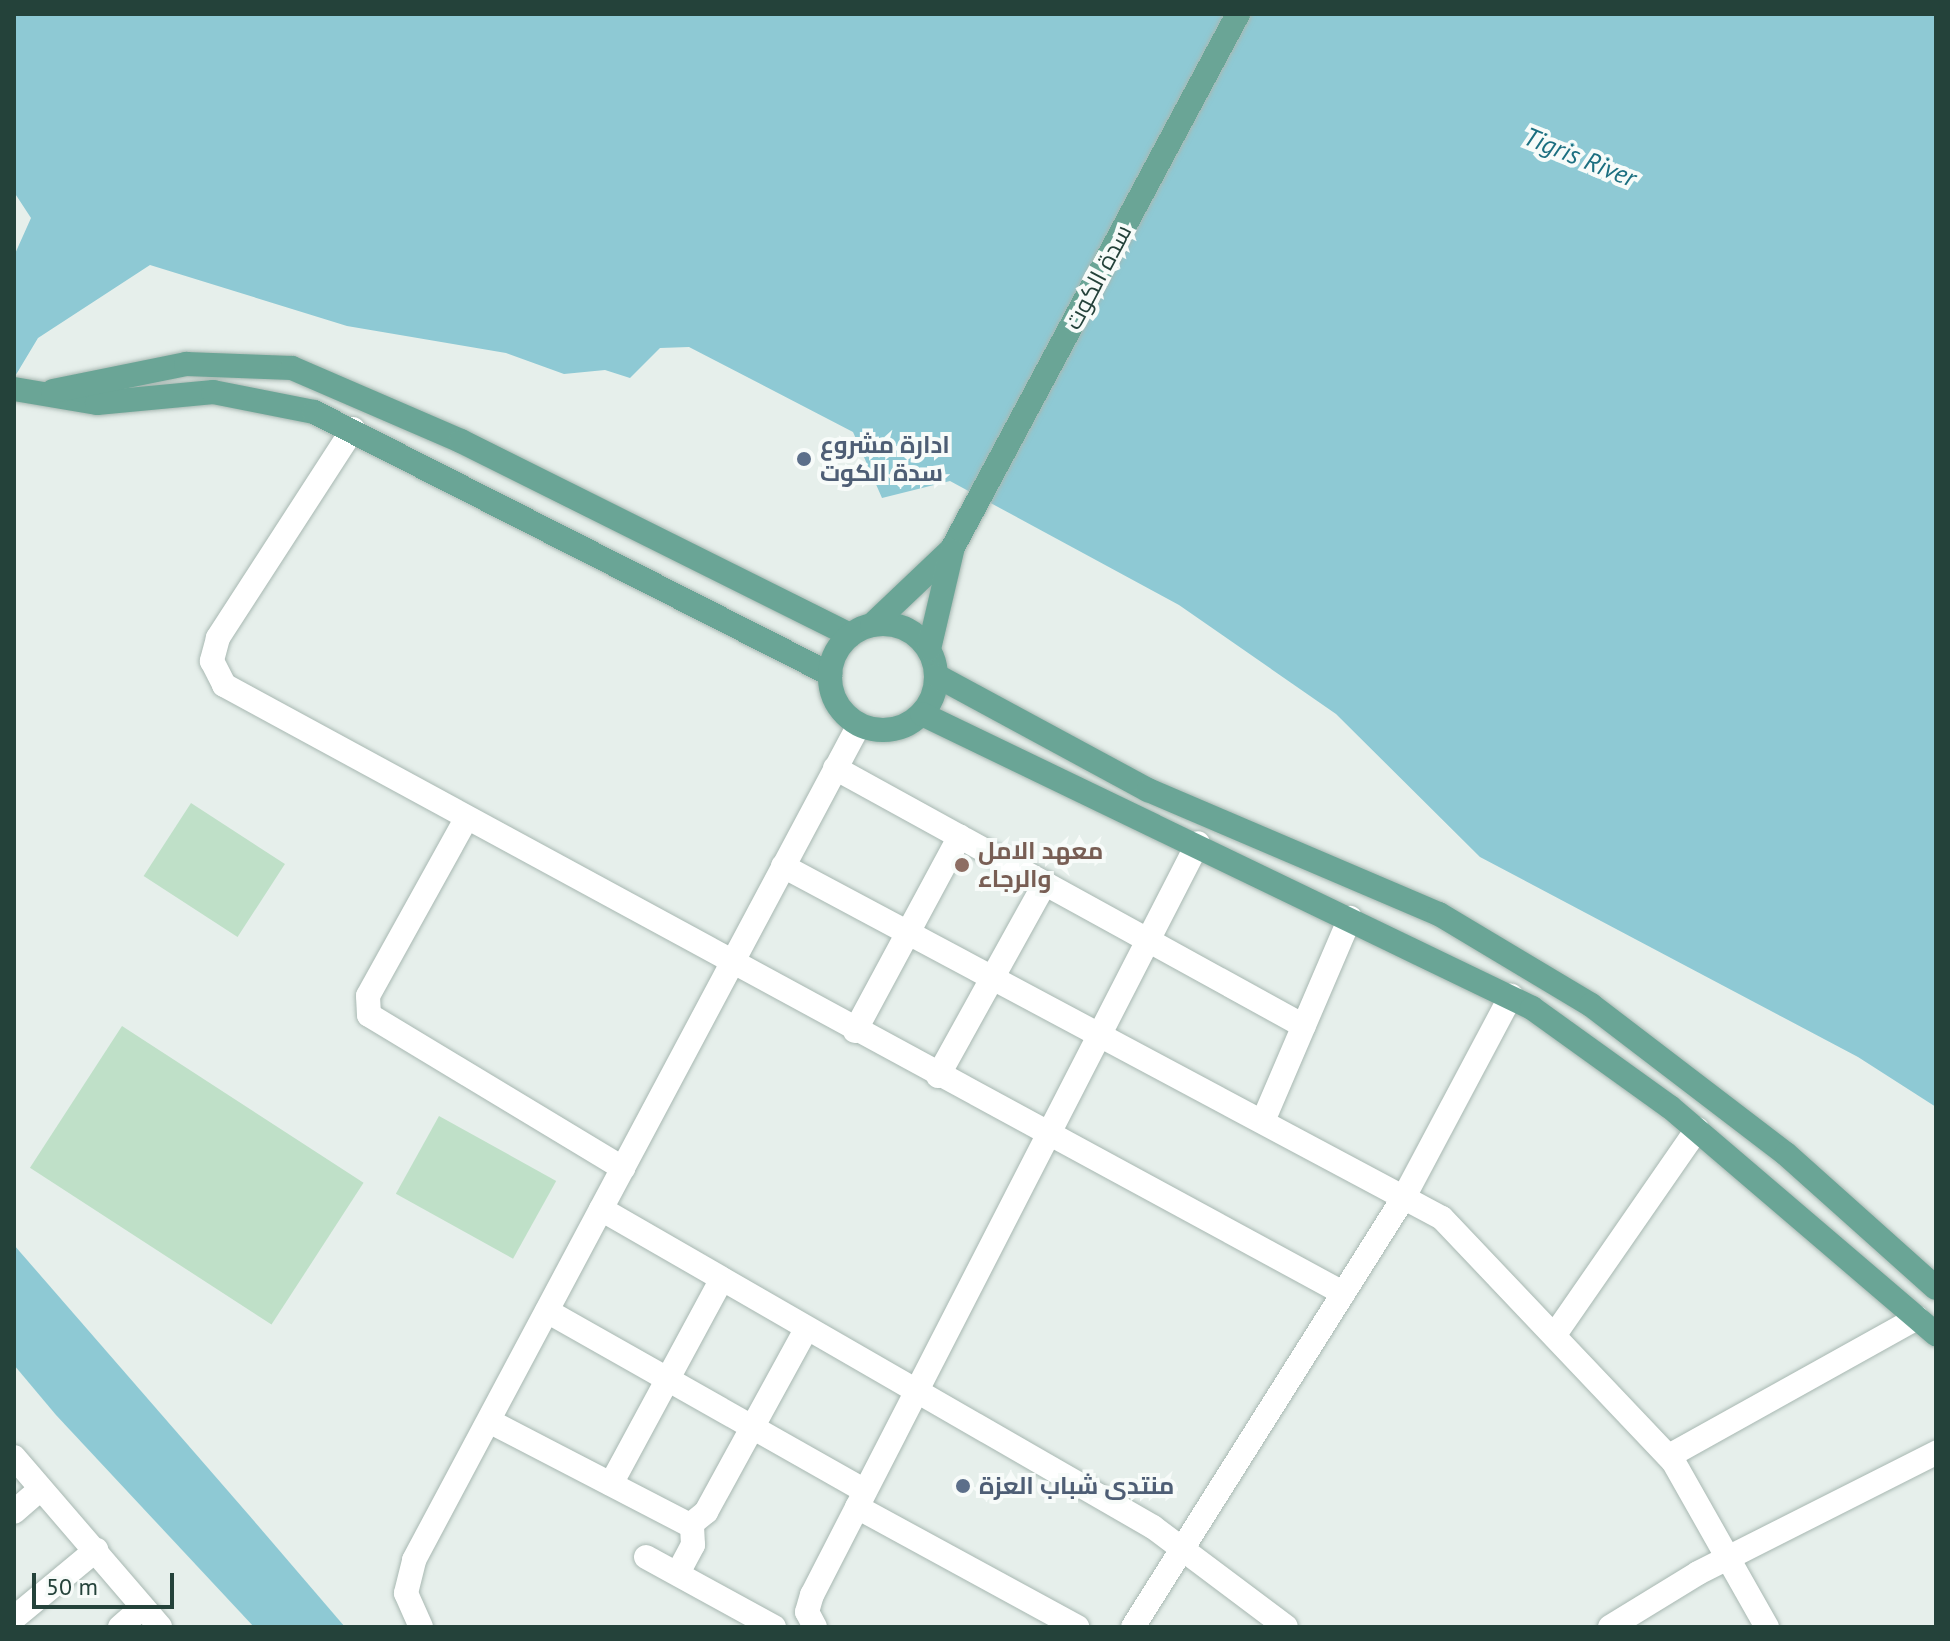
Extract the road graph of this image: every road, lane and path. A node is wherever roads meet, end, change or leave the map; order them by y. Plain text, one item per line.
1 (1238, 14) edge
2 (14, 389) edge
3 (39, 393) junction
4 (353, 429) junction
5 (955, 544) junction
6 (872, 625) junction
7 (850, 635) junction
8 (929, 649) junction
9 (830, 674) junction
10 (937, 676) junction
11 (922, 714) junction
12 (859, 725) junction
13 (835, 768) junction
14 (466, 819) junction
15 (960, 836) junction
16 (1198, 843) junction
17 (1303, 858) junction
18 (783, 866) junction
19 (1045, 883) junction
20 (1291, 887) junction
21 (1350, 918) junction
22 (907, 932) junction
23 (1149, 939) junction
24 (731, 965) junction
25 (992, 977) junction
26 (1511, 996) junction
27 (1304, 1026) junction
28 (855, 1031) junction
29 (1100, 1034) junction
30 (938, 1076) junction
31 (1263, 1121) junction
32 (1697, 1129) junction
33 (1048, 1135) junction
34 (623, 1168) junction
35 (1404, 1197) junction
36 (601, 1209) junction
37 (722, 1279) junction
38 (1936, 1288) edge
39 (1343, 1293) junction
40 (547, 1311) junction
41 (1926, 1326) edge
42 (806, 1329) junction
43 (1556, 1333) junction
44 (668, 1380) junction
45 (915, 1393) junction
46 (489, 1421) junction
47 (752, 1427) junction
48 (1936, 1453) edge
49 (1669, 1456) junction
50 (14, 1457) edge
51 (611, 1484) junction
52 (40, 1489) junction
53 (861, 1499) junction
54 (14, 1512) edge
55 (692, 1524) junction
56 (1182, 1549) junction
57 (96, 1550) junction
58 (646, 1557) dead end
59 (1730, 1557) junction
60 (678, 1573) junction
61 (143, 1607) junction
62 (14, 1618) edge
63 (812, 1622) edge
64 (120, 1627) edge
65 (160, 1627) edge
66 (421, 1627) edge
67 (774, 1627) edge
68 (783, 1627) edge
69 (1077, 1627) edge
70 (1133, 1627) edge
71 (1286, 1627) edge
72 (1610, 1627) edge
73 (1767, 1627) edge

1 - 5 main road, سدة الكوت
2 - 3 main road
3 - 4 main road
3 - 7 main road
4 - 9 main road
4 - 14 street
5 - 6 main road
5 - 8 main road
6 - 7 main road
6 - 8 main road
7 - 9 main road
8 - 10 main road
9 - 12 main road
10 - 11 main road
10 - 17 main road
11 - 12 main road
11 - 16 main road
12 - 13 street
13 - 15 street
13 - 18 street
14 - 24 street
14 - 34 street
15 - 19 street
15 - 22 street
16 - 20 main road
16 - 23 street
17 - 20 main road
17 - 38 main road
18 - 22 street
18 - 24 street
19 - 23 street
19 - 25 street
20 - 21 main road
21 - 26 main road
21 - 27 street
22 - 25 street
22 - 28 street
23 - 27 street
23 - 29 street
24 - 28 street
24 - 34 street
25 - 29 street
25 - 30 street
26 - 32 main road
26 - 35 street
27 - 31 street
28 - 30 street
29 - 31 street
29 - 33 street
30 - 33 street
31 - 35 street
32 - 41 main road
32 - 43 street
33 - 39 street
33 - 45 street
34 - 36 street
35 - 39 street
35 - 43 street
36 - 37 street
36 - 40 street
37 - 42 street
37 - 44 street
39 - 56 street
40 - 44 street
40 - 46 street
41 - 49 street
42 - 45 street
42 - 47 street
43 - 49 street
44 - 47 street
44 - 51 street
45 - 53 street
45 - 56 street
46 - 51 street
46 - 66 street
47 - 53 street
47 - 55 street
48 - 59 street
49 - 59 street
50 - 52 street
51 - 55 street
52 - 54 street
52 - 57 street
53 - 63 street
53 - 69 street
55 - 60 street
56 - 70 street
56 - 71 street
57 - 61 street
57 - 62 street
58 - 60 street
59 - 72 street
59 - 73 street
60 - 67 street
61 - 64 street
61 - 65 street
63 - 68 street

